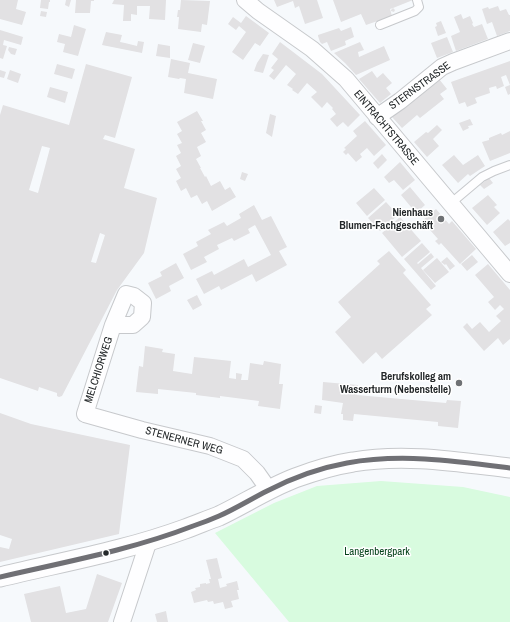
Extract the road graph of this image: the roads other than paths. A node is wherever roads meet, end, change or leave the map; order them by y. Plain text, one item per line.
1 (245, 0) edge
2 (417, 0) edge
3 (380, 25) dead end
4 (510, 41) edge
5 (377, 117) junction
6 (510, 165) edge
7 (450, 204) junction
8 (510, 274) edge
9 (113, 325) dead end
10 (84, 414) joint
11 (510, 468) edge
12 (269, 490) junction
13 (150, 540) junction
14 (0, 577) edge
15 (122, 622) edge

1 - 5 street, EINTRACHTSTRASSE
2 - 3 lane
4 - 5 street, STERNSTRASSE
5 - 7 street, EINTRACHTSTRASSE
6 - 7 lane
7 - 8 street, EINTRACHTSTRASSE
9 - 10 street, MELCHIORWEG
10 - 12 street, STENERNER WEG
11 - 12 street
12 - 13 street
13 - 14 street
13 - 15 street

